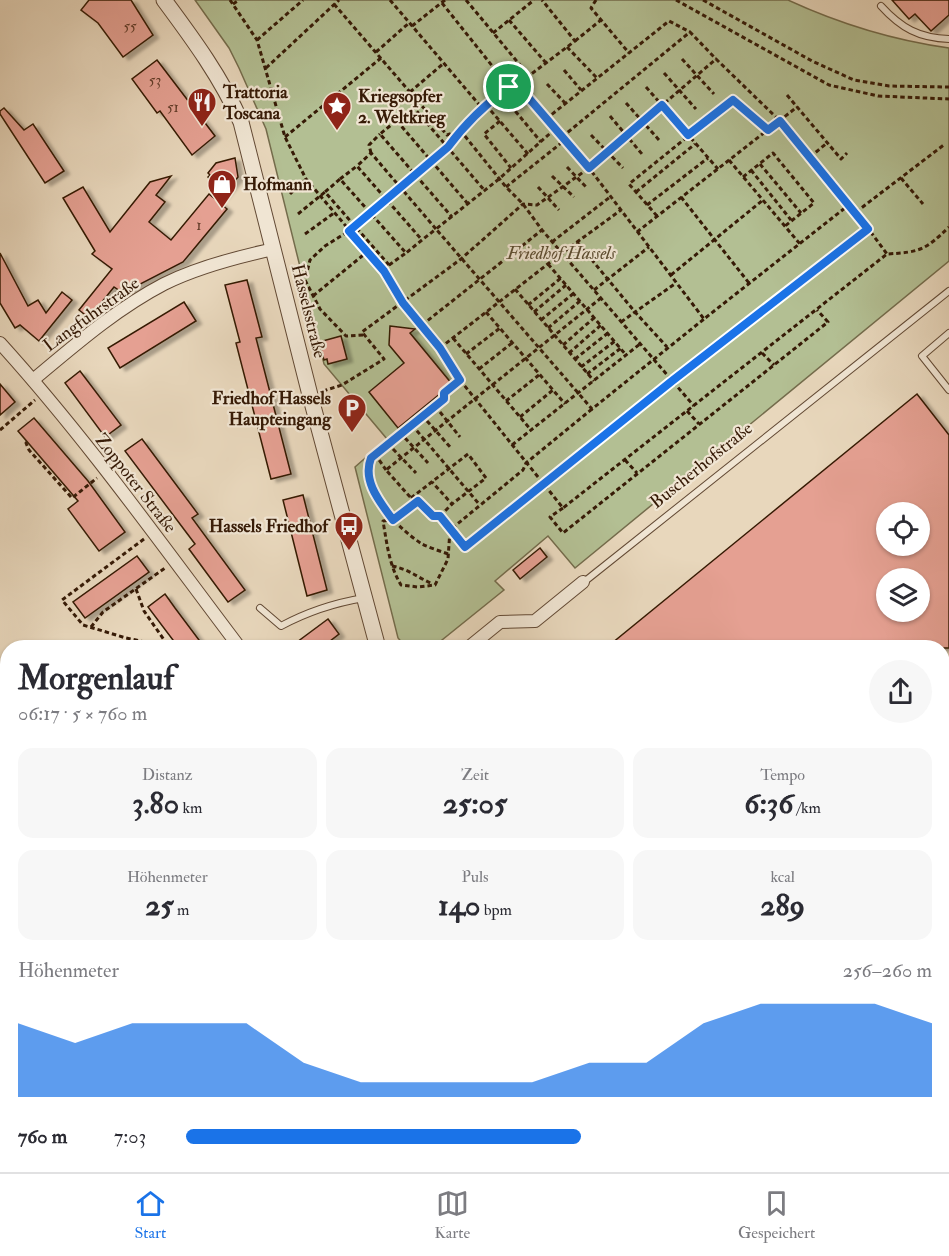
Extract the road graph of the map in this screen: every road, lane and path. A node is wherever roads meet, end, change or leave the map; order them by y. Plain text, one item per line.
1 (164, 0) edge
2 (230, 0) edge
3 (239, 0) edge
4 (303, 0) edge
5 (339, 0) edge
6 (390, 0) edge
7 (466, 0) edge
8 (534, 0) edge
9 (542, 0) edge
10 (596, 0) edge
11 (676, 0) edge
12 (703, 0) edge
13 (444, 1) edge
14 (233, 4) junction
15 (334, 4) junction
16 (881, 6) dead end
17 (509, 20) junction
18 (601, 20) junction
19 (411, 25) junction
20 (690, 32) junction
21 (493, 33) junction
22 (949, 39) edge
23 (257, 40) junction
24 (575, 41) junction
25 (567, 47) junction
26 (376, 52) junction
27 (629, 53) junction
28 (381, 58) junction
29 (682, 59) dead end
30 (716, 59) junction
31 (444, 63) junction
32 (546, 63) junction
33 (266, 68) junction
34 (564, 70) dead end
35 (525, 71) junction
36 (664, 73) dead end
37 (698, 75) junction
38 (597, 78) junction
39 (515, 82) junction
40 (547, 84) dead end
41 (509, 87) junction
42 (646, 87) dead end
43 (949, 87) edge
44 (581, 90) junction
45 (679, 90) junction
46 (410, 92) junction
47 (501, 94) junction
48 (714, 94) dead end
49 (787, 95) dead end
50 (949, 99) edge
51 (565, 104) junction
52 (626, 104) dead end
53 (662, 105) junction
54 (484, 107) junction
55 (797, 107) junction
56 (696, 109) dead end
57 (610, 116) dead end
58 (546, 118) junction
59 (396, 121) junction
60 (500, 121) junction
61 (780, 121) junction
62 (642, 122) junction
63 (555, 129) junction
64 (460, 130) junction
65 (768, 130) junction
66 (380, 134) junction
67 (591, 135) dead end
68 (627, 135) junction
69 (688, 135) junction
70 (285, 137) junction
71 (563, 139) junction
72 (659, 140) dead end
73 (541, 142) junction
74 (827, 143) junction
75 (696, 144) junction
76 (945, 144) dead end
77 (448, 147) junction
78 (607, 152) junction
79 (371, 153) junction
80 (847, 153) dead end
81 (528, 154) junction
82 (642, 154) dead end
83 (810, 157) junction
84 (708, 158) junction
85 (729, 160) junction
86 (431, 162) junction
87 (759, 164) junction
88 (357, 166) junction
89 (567, 167) dead end
90 (511, 168) junction
91 (589, 168) junction
92 (623, 168) dead end
93 (718, 169) junction
94 (751, 170) junction
95 (416, 175) junction
96 (552, 176) dead end
97 (575, 177) junction
98 (743, 177) junction
99 (901, 178) junction
100 (306, 179) junction
101 (340, 179) junction
102 (499, 179) junction
103 (538, 186) dead end
104 (586, 186) dead end
105 (400, 187) junction
106 (506, 187) junction
107 (562, 187) junction
108 (485, 190) junction
109 (325, 192) junction
110 (636, 192) junction
111 (290, 194) dead end
112 (320, 196) junction
113 (574, 197) dead end
114 (611, 197) junction
115 (681, 197) junction
116 (548, 198) junction
117 (386, 199) junction
118 (763, 200) junction
119 (468, 204) junction
120 (523, 204) junction
121 (850, 204) junction
122 (923, 204) dead end
123 (647, 205) junction
124 (559, 210) dead end
125 (621, 210) junction
126 (370, 212) junction
127 (856, 212) junction
128 (334, 213) junction
129 (801, 213) junction
130 (298, 214) dead end
131 (657, 216) junction
132 (452, 217) junction
133 (792, 220) junction
134 (354, 225) junction
135 (785, 226) junction
136 (949, 227) edge
137 (436, 229) junction
138 (868, 229) junction
139 (542, 230) junction
140 (349, 231) junction
141 (638, 232) junction
142 (305, 234) dead end
143 (422, 240) junction
144 (715, 240) junction
145 (552, 242) junction
146 (577, 242) junction
147 (800, 244) junction
148 (650, 247) junction
149 (274, 249) junction
150 (367, 252) junction
151 (406, 253) junction
152 (562, 253) junction
153 (887, 254) junction
154 (461, 259) junction
155 (548, 264) junction
156 (389, 265) junction
157 (384, 271) junction
158 (671, 275) junction
159 (561, 278) junction
160 (480, 280) junction
161 (608, 280) junction
162 (676, 282) junction
163 (749, 283) junction
164 (566, 285) junction
165 (515, 290) junction
166 (594, 290) junction
167 (949, 291) edge
168 (574, 293) junction
169 (313, 296) junction
170 (601, 298) junction
171 (580, 301) junction
172 (499, 302) junction
173 (403, 303) junction
174 (528, 304) junction
175 (587, 309) junction
176 (817, 310) junction
177 (486, 312) junction
178 (534, 312) junction
179 (635, 312) junction
180 (595, 317) junction
181 (704, 319) junction
182 (541, 320) junction
183 (621, 322) junction
184 (422, 325) junction
185 (601, 326) junction
186 (500, 328) junction
187 (548, 328) junction
188 (608, 333) junction
189 (949, 333) edge
190 (363, 335) junction
191 (555, 336) junction
192 (453, 338) junction
193 (615, 341) junction
194 (0, 343) edge
195 (512, 343) junction
196 (640, 344) junction
197 (563, 345) junction
198 (440, 348) junction
199 (539, 348) junction
200 (621, 348) junction
201 (668, 348) junction
202 (569, 353) junction
203 (762, 353) junction
204 (466, 354) junction
205 (626, 355) junction
206 (525, 359) junction
207 (575, 359) junction
208 (654, 359) junction
209 (774, 365) junction
210 (581, 367) junction
211 (479, 369) junction
212 (587, 374) junction
213 (539, 375) junction
214 (33, 380) junction
215 (460, 380) junction
216 (594, 381) junction
217 (672, 381) junction
218 (493, 385) junction
219 (553, 390) junction
220 (949, 390) edge
221 (43, 393) junction
222 (579, 394) junction
223 (310, 395) junction
224 (476, 399) junction
225 (506, 401) junction
226 (565, 404) junction
227 (694, 406) junction
228 (592, 409) junction
229 (687, 411) junction
230 (440, 412) dead end
231 (520, 417) junction
232 (427, 421) dead end
233 (448, 421) junction
234 (699, 424) junction
235 (412, 425) junction
236 (0, 430) edge
237 (436, 430) junction
238 (531, 430) junction
239 (460, 437) dead end
240 (405, 438) dead end
241 (424, 440) junction
242 (27, 442) dead end
243 (512, 445) junction
244 (393, 448) dead end
245 (414, 448) junction
246 (451, 448) dead end
247 (375, 454) junction
248 (401, 458) junction
249 (625, 460) junction
250 (428, 463) dead end
251 (526, 463) junction
252 (448, 468) junction
253 (386, 470) junction
254 (106, 472) junction
255 (416, 473) dead end
256 (637, 473) junction
257 (432, 482) junction
258 (543, 483) junction
259 (469, 492) junction
260 (411, 498) junction
261 (418, 501) junction
262 (452, 504) junction
263 (479, 504) junction
264 (563, 508) junction
265 (440, 516) junction
266 (393, 520) junction
267 (450, 530) junction
268 (152, 533) junction
269 (449, 555) junction
270 (174, 561) junction
271 (392, 566) junction
272 (583, 582) joint
273 (435, 585) junction
274 (136, 590) junction
275 (365, 597) junction
276 (260, 608) dead end
277 (91, 627) junction
278 (136, 640) edge
279 (164, 640) edge
280 (234, 640) edge
281 (376, 640) edge
282 (478, 640) edge

1 - 149 street, Hasselsstraße
2 - 14 path
3 - 14 path
4 - 23 path
5 - 15 path
6 - 19 path
7 - 21 path
8 - 17 path
9 - 24 path
10 - 18 path
11 - 50 path
12 - 43 path
13 - 19 path
13 - 41 path
14 - 23 path
15 - 26 path
15 - 33 path
16 - 22 lane
17 - 21 path
17 - 32 path
18 - 24 path
18 - 27 path
19 - 26 path
19 - 31 path
20 - 27 path
20 - 30 path
20 - 71 path
21 - 35 path
23 - 33 path
24 - 25 path
25 - 32 path
25 - 38 path
26 - 28 path
27 - 38 path
28 - 46 path
28 - 70 path
29 - 37 path
30 - 37 path
30 - 61 path
31 - 46 path
31 - 54 path
32 - 35 path
33 - 70 path
34 - 44 path
35 - 39 path
36 - 45 path
37 - 45 path
37 - 48 path
38 - 44 path
39 - 41 path
39 - 58 path
40 - 51 path
41 - 47 path
42 - 53 path
44 - 51 path
45 - 53 path
45 - 56 path
46 - 64 path
47 - 54 path
47 - 73 path
49 - 55 path
51 - 58 path
52 - 62 path
53 - 62 path
53 - 69 path
54 - 60 path
54 - 64 path
55 - 61 path
55 - 74 path
57 - 68 path
58 - 63 path
59 - 66 path
59 - 77 path
59 - 86 path
60 - 81 path
60 - 90 path
61 - 65 path
61 - 83 path
62 - 68 path
62 - 72 path
63 - 71 path
63 - 73 path
64 - 77 path
64 - 102 path
65 - 69 path
65 - 85 path
66 - 79 path
66 - 95 path
67 - 78 path
68 - 78 path
68 - 82 path
69 - 75 path
69 - 110 path
70 - 100 path
71 - 91 path
71 - 106 path
73 - 81 path
74 - 80 path
74 - 83 path
75 - 84 path
75 - 110 path
76 - 99 path
77 - 86 path
77 - 108 path
78 - 91 path
78 - 92 path
79 - 88 path
79 - 105 path
81 - 90 path
83 - 121 path
84 - 93 path
84 - 123 path
85 - 93 path
85 - 98 path
86 - 95 path
86 - 119 path
87 - 94 path
87 - 129 path
87 - 129 path
88 - 101 path
88 - 117 path
89 - 97 path
90 - 102 path
91 - 97 path
91 - 114 path
93 - 115 path
94 - 98 path
94 - 133 path
95 - 105 path
95 - 132 path
96 - 107 path
97 - 104 path
97 - 107 path
98 - 118 path
99 - 122 path
99 - 127 path
100 - 111 path
100 - 112 path
101 - 109 path
101 - 126 path
102 - 106 path
102 - 108 path
103 - 116 path
105 - 117 path
105 - 137 path
106 - 120 path
107 - 113 path
107 - 116 path
108 - 119 path
109 - 112 path
109 - 134 path
110 - 123 path
112 - 128 path
112 - 130 path
114 - 125 path
114 - 145 path
115 - 131 path
115 - 144 path
116 - 120 path
116 - 124 path
117 - 126 path
117 - 143 path
118 - 135 path
118 - 144 path
119 - 132 path
120 - 139 path
120 - 154 path
121 - 127 path
121 - 147 path
123 - 131 path
125 - 141 path
125 - 146 path
126 - 134 path
126 - 151 path
127 - 138 path
128 - 140 path
128 - 142 path
129 - 133 path
131 - 141 path
132 - 137 path
133 - 135 path
134 - 140 path
134 - 156 path
135 - 147 path
136 - 153 path
137 - 143 path
137 - 154 path
138 - 153 path
138 - 217 path
139 - 145 path
139 - 160 path
140 - 150 path
140 - 169 path
141 - 148 path
143 - 151 path
144 - 158 path
144 - 163 path
145 - 152 path
146 - 152 path
146 - 161 path
147 - 163 path
148 - 158 path
148 - 161 path
149 - 214 street, Langfuhrstraße
149 - 223 street, Hasselsstraße
150 - 157 path
150 - 169 path
151 - 156 path
152 - 155 path
152 - 166 path
153 - 176 path
154 - 160 path
154 - 173 path
155 - 159 path
155 - 165 path
156 - 157 path
157 - 173 path
158 - 162 path
159 - 164 path
159 - 174 path
160 - 172 path
160 - 184 path
161 - 166 path
161 - 179 path
162 - 179 path
162 - 181 path
163 - 181 path
164 - 168 path
164 - 178 path
165 - 172 path
165 - 174 path
166 - 170 path
167 - 272 lane, Buscherhofstraße
168 - 171 path
168 - 182 path
169 - 190 path
170 - 175 path
170 - 183 path
171 - 175 path
171 - 187 path
172 - 177 path
172 - 199 path
173 - 184 path
173 - 190 path
174 - 178 path
175 - 180 path
175 - 191 path
176 - 203 path
176 - 209 path
177 - 186 path
177 - 192 path
178 - 182 path
179 - 183 path
179 - 201 path
180 - 185 path
180 - 197 path
181 - 201 path
182 - 187 path
183 - 196 path
184 - 198 path
185 - 188 path
185 - 202 path
186 - 195 path
186 - 204 path
187 - 191 path
188 - 193 path
188 - 207 path
189 - 220 lane
190 - 223 path
191 - 197 path
191 - 199 path
192 - 198 path
192 - 204 path
193 - 200 path
193 - 210 path
194 - 214 street, Zoppoter Straße
195 - 206 path
195 - 211 path
196 - 205 path
196 - 208 path
197 - 202 path
198 - 215 path
199 - 206 path
199 - 222 path
200 - 205 path
200 - 212 path
201 - 208 path
202 - 207 path
203 - 209 path
203 - 227 path
204 - 211 path
205 - 216 path
206 - 213 path
206 - 218 path
207 - 210 path
208 - 217 path
208 - 228 path
209 - 234 path
210 - 212 path
211 - 218 path
212 - 216 path
213 - 219 path
213 - 225 path
214 - 221 street, Zoppoter Straße
215 - 224 path
215 - 235 path
216 - 222 path
217 - 227 path
217 - 258 path
218 - 224 path
218 - 225 path
219 - 226 path
219 - 231 path
221 - 236 path
221 - 254 street, Zoppoter Straße
222 - 226 path
222 - 228 path
223 - 275 street, Hasselsstraße
224 - 233 path
224 - 243 path
225 - 231 path
226 - 238 path
227 - 229 path
228 - 251 path
229 - 234 path
229 - 249 path
230 - 233 path
231 - 238 path
232 - 237 path
233 - 237 path
233 - 239 path
234 - 256 path
235 - 241 path
235 - 247 path
237 - 241 path
237 - 246 path
238 - 243 path
240 - 245 path
241 - 245 path
241 - 252 path
242 - 254 path
243 - 251 path
244 - 248 path
245 - 248 path
245 - 250 path
247 - 253 path
247 - 266 path
248 - 253 path
248 - 255 path
249 - 256 path
249 - 264 path
251 - 258 path
251 - 263 path
252 - 257 path
252 - 259 path
252 - 259 path
253 - 260 path
254 - 268 street, Zoppoter Straße
256 - 264 path
257 - 260 path
257 - 262 path
258 - 264 path
258 - 267 path
259 - 262 path
259 - 263 path
260 - 261 path
261 - 265 path
261 - 266 path
262 - 265 path
263 - 267 path
265 - 267 path
266 - 269 path
266 - 271 path
267 - 269 path
268 - 270 street, Zoppoter Straße
268 - 277 path
269 - 273 path
270 - 274 path
270 - 280 street, Zoppoter Straße
271 - 273 path
271 - 273 path
272 - 282 street, Buscherhofstraße
274 - 277 path
274 - 279 path
275 - 276 lane
275 - 281 street, Hasselsstraße
277 - 278 path

